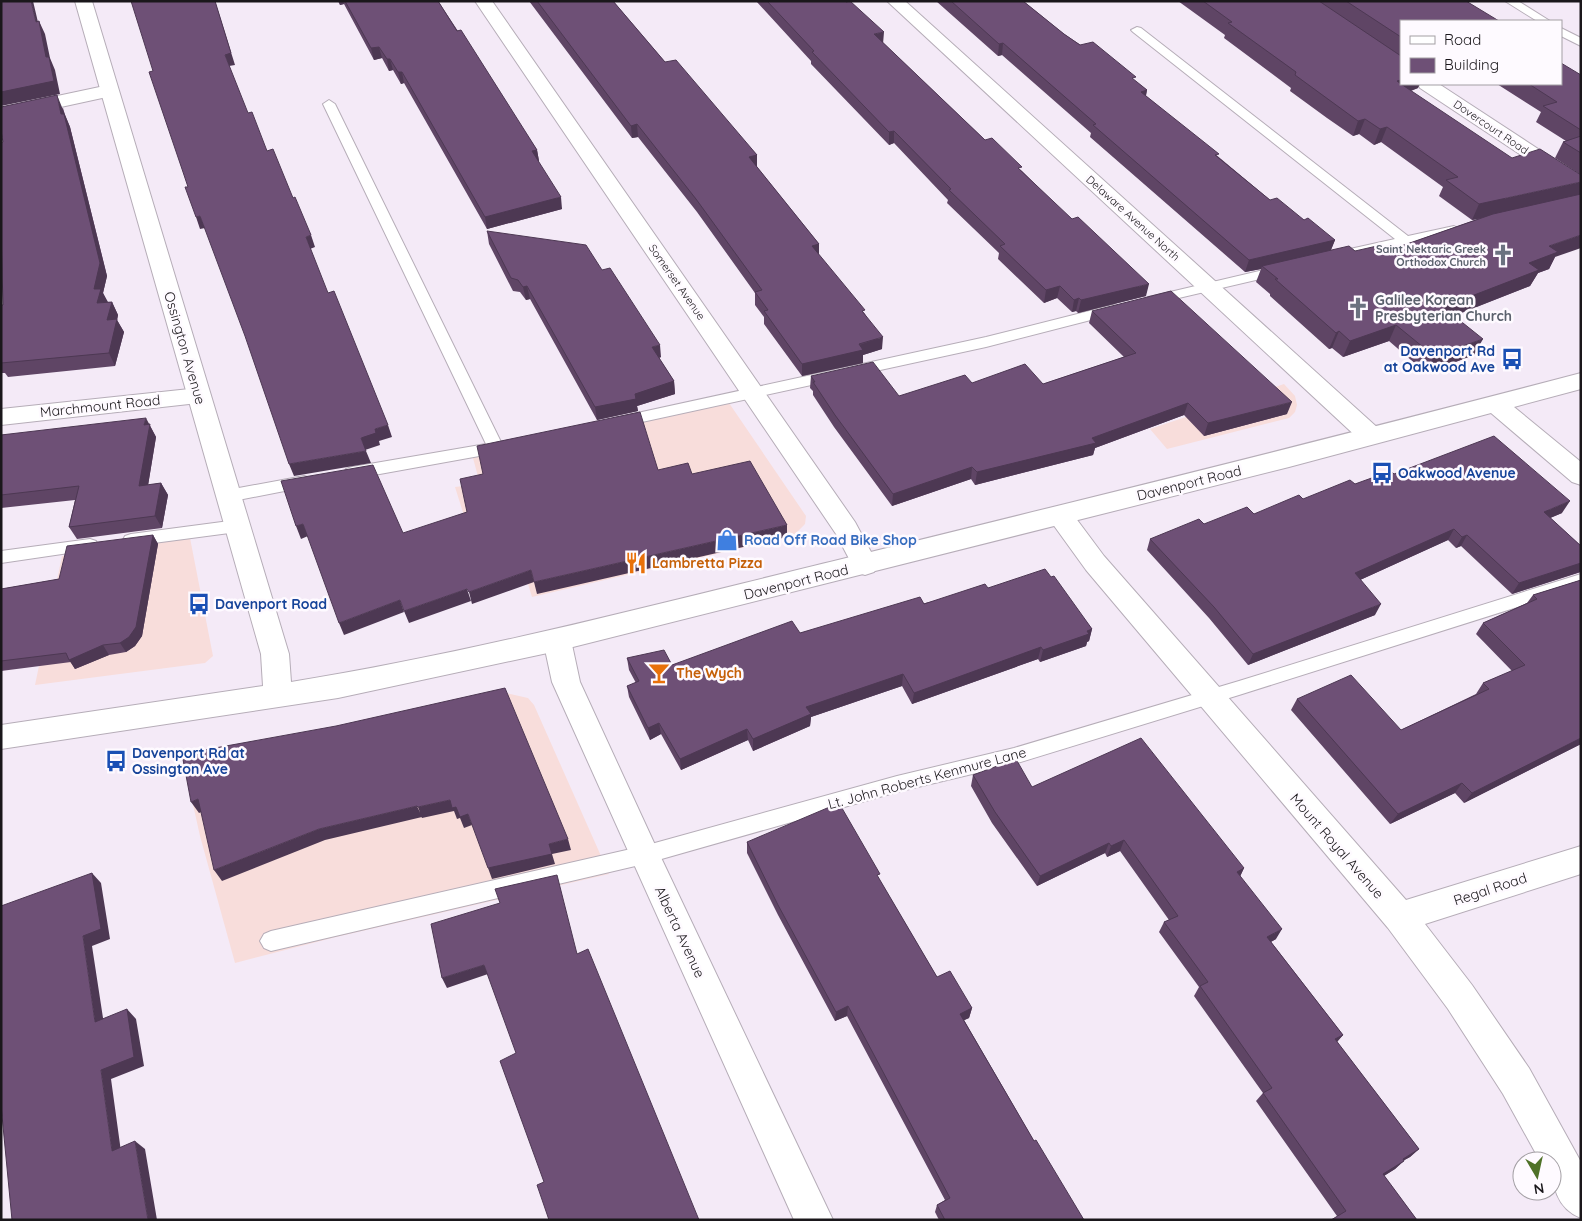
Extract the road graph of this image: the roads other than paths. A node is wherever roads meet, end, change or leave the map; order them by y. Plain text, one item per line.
1 (83, 1) edge
2 (483, 1) edge
3 (895, 1) edge
4 (1510, 1) edge
5 (1542, 20) edge
6 (1137, 30) dead end
7 (1562, 32) edge
8 (1581, 43) edge
9 (1429, 85) edge
10 (109, 91) junction
11 (329, 104) dead end
12 (1, 114) edge
13 (1581, 186) edge
14 (1464, 228) edge
15 (1406, 241) junction
16 (1339, 256) edge
17 (1292, 267) edge
18 (1208, 287) junction
19 (1581, 382) edge
20 (754, 394) junction
21 (199, 396) junction
22 (1496, 404) junction
23 (1, 417) edge
24 (603, 425) edge
25 (1370, 435) junction
26 (515, 444) edge
27 (496, 448) junction
28 (1581, 476) edge
29 (228, 496) junction
30 (1060, 516) junction
31 (237, 526) junction
32 (1, 557) edge
33 (865, 565) junction
34 (1581, 580) edge
35 (558, 640) junction
36 (278, 696) junction
37 (1208, 697) junction
38 (1, 737) edge
39 (644, 855) junction
40 (1581, 860) edge
41 (1400, 917) junction
42 (271, 941) dead end
43 (1581, 1199) edge
44 (814, 1220) edge

1 - 10 street, Ossington Avenue
2 - 20 street, Somerset Avenue
3 - 18 street, Delaware Avenue North
4 - 5 lane
6 - 15 lane
7 - 8 lane
9 - 13 street, Dovercourt Road
10 - 12 street
10 - 21 street, Ossington Avenue
11 - 27 lane
14 - 15 lane
15 - 16 lane
17 - 18 lane
18 - 20 lane
18 - 25 street, Delaware Avenue North
19 - 22 street, Davenport Road
20 - 24 lane
20 - 33 street, Somerset Avenue
21 - 23 street, Marchmount Road
21 - 29 street, Ossington Avenue
22 - 25 street, Davenport Road
22 - 28 street
25 - 30 street, Davenport Road
26 - 27 lane
27 - 29 lane
29 - 31 street, Ossington Avenue
30 - 33 street, Davenport Road
30 - 37 street, Mount Royal Avenue
31 - 32 lane
31 - 36 street, Ossington Avenue
33 - 35 street, Davenport Road
34 - 37 lane, Lt. John Roberts Kenmure Lane
35 - 36 street, Davenport Road
35 - 39 street, Alberta Avenue
36 - 38 street, Davenport Road
37 - 39 lane, Lt. John Roberts Kenmure Lane
37 - 41 street, Mount Royal Avenue
39 - 42 lane, Lt. John Roberts Kenmure Lane
39 - 44 street, Alberta Avenue
40 - 41 street, Regal Road
41 - 43 street, Mount Royal Avenue

